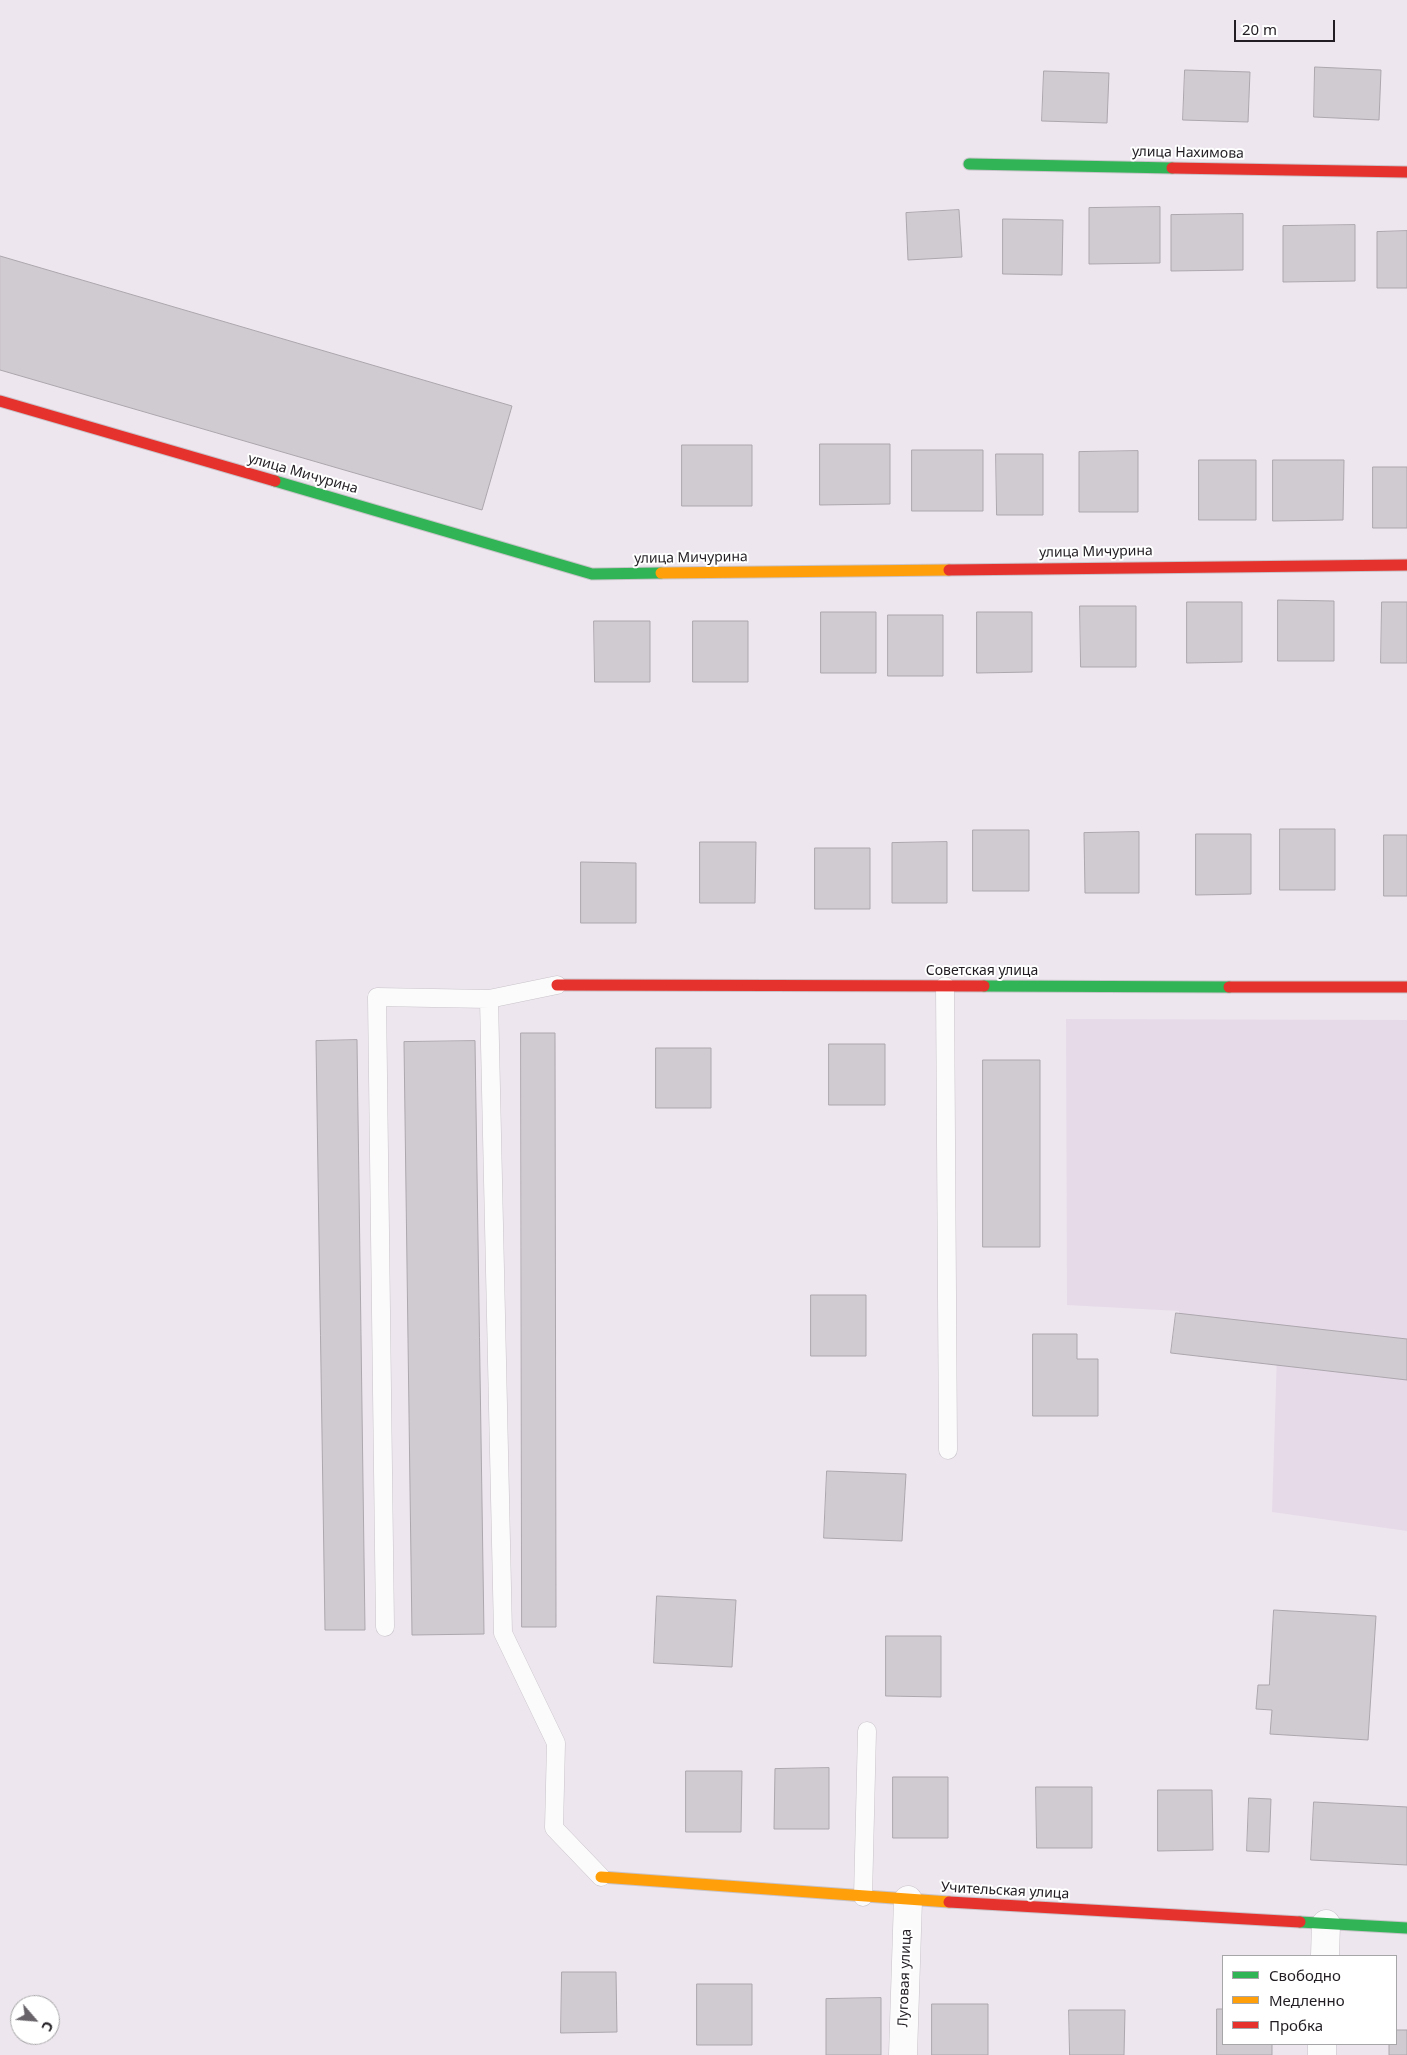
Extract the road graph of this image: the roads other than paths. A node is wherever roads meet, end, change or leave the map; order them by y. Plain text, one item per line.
1 (969, 164) dead end
2 (1407, 172) edge
3 (0, 401) edge
4 (1407, 564) edge
5 (557, 985) joint
6 (945, 986) junction
7 (1407, 987) edge
8 (490, 999) junction
9 (948, 1450) dead end
10 (385, 1627) dead end
11 (868, 1731) dead end
12 (601, 1877) joint
13 (863, 1897) junction
14 (908, 1900) junction
15 (1326, 1924) junction
16 (1407, 1928) edge
17 (1325, 1955) edge
18 (903, 2055) edge

1 - 2 street, улица Нахимова
3 - 4 street, улица Мичурина
5 - 6 street, Советская улица
5 - 8 lane
6 - 7 street, Советская улица
6 - 9 lane
8 - 10 lane
8 - 12 lane
11 - 13 lane
12 - 13 street, Учительская улица
13 - 14 street, Учительская улица
14 - 15 street, Учительская улица
14 - 18 street, Луговая улица
15 - 16 street, Учительская улица
15 - 17 street

